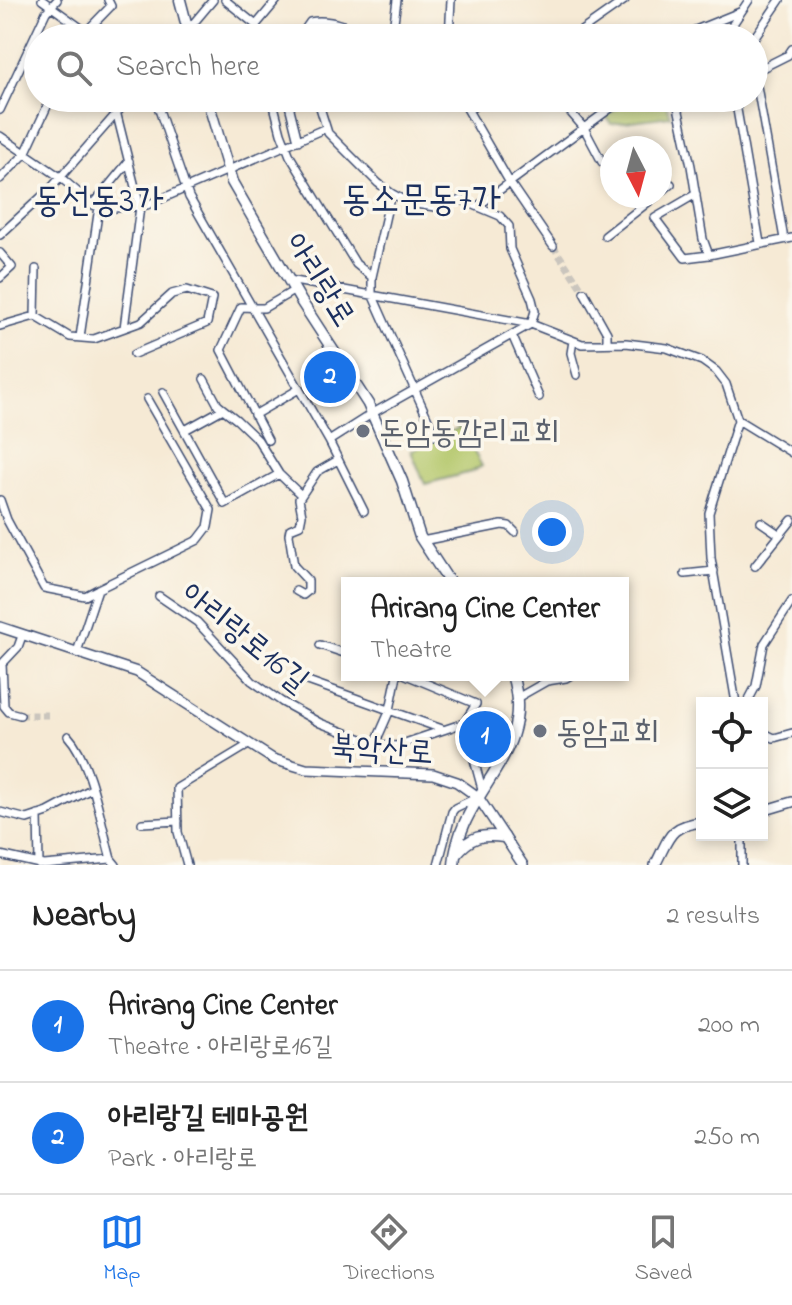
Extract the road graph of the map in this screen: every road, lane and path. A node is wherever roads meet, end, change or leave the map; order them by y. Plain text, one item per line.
1 (42, 0) edge
2 (180, 0) edge
3 (213, 0) edge
4 (225, 0) edge
5 (277, 0) edge
6 (397, 0) edge
7 (451, 0) edge
8 (625, 0) edge
9 (749, 0) edge
10 (780, 0) edge
11 (54, 3) edge
12 (109, 3) edge
13 (740, 12) junction
14 (43, 24) edge
15 (73, 24) edge
16 (92, 24) edge
17 (184, 24) edge
18 (194, 24) edge
19 (255, 24) edge
20 (257, 24) edge
21 (309, 24) edge
22 (338, 24) edge
23 (393, 24) edge
24 (450, 24) edge
25 (591, 24) edge
26 (710, 24) edge
27 (733, 24) edge
28 (764, 24) edge
29 (792, 49) edge
30 (24, 62) edge
31 (768, 64) edge
32 (0, 110) edge
33 (44, 112) edge
34 (119, 112) edge
35 (160, 112) edge
36 (211, 112) edge
37 (276, 112) edge
38 (291, 112) edge
39 (321, 112) edge
40 (470, 112) edge
41 (570, 112) edge
42 (606, 112) edge
43 (679, 112) edge
44 (737, 112) edge
45 (762, 112) edge
46 (117, 115) junction
47 (326, 128) junction
48 (584, 128) junction
49 (0, 136) edge
50 (298, 141) junction
51 (286, 146) junction
52 (25, 154) junction
53 (600, 158) edge
54 (129, 161) junction
55 (228, 171) junction
56 (60, 177) junction
57 (0, 179) edge
58 (510, 183) junction
59 (186, 190) junction
60 (391, 193) junction
61 (696, 194) junction
62 (96, 206) junction
63 (478, 206) junction
64 (140, 207) junction
65 (640, 208) edge
66 (0, 235) edge
67 (605, 236) dead end
68 (788, 239) edge
69 (760, 243) junction
70 (553, 246) tunnel mouth
71 (0, 253) edge
72 (709, 255) junction
73 (36, 269) dead end
74 (372, 277) junction
75 (0, 278) edge
76 (292, 285) junction
77 (584, 292) tunnel mouth
78 (372, 294) junction
79 (253, 309) junction
80 (35, 316) junction
81 (531, 324) junction
82 (0, 326) edge
83 (124, 328) junction
84 (512, 335) junction
85 (80, 337) junction
86 (573, 341) junction
87 (607, 343) junction
88 (134, 354) dead end
89 (577, 375) dead end
90 (204, 379) dead end
91 (299, 389) junction
92 (415, 391) junction
93 (539, 397) dead end
94 (223, 409) junction
95 (373, 413) junction
96 (254, 415) junction
97 (738, 420) junction
98 (185, 430) junction
99 (435, 435) dead end
100 (268, 440) dead end
101 (329, 441) junction
102 (792, 453) edge
103 (338, 460) junction
104 (279, 474) junction
105 (301, 495) junction
106 (0, 500) edge
107 (364, 511) dead end
108 (792, 520) edge
109 (761, 522) dead end
110 (515, 532) dead end
111 (780, 535) junction
112 (422, 541) junction
113 (755, 566) dead end
114 (714, 571) junction
115 (685, 574) dead end
116 (444, 577) edge
117 (98, 589) junction
118 (296, 591) dead end
119 (159, 596) dead end
120 (792, 601) edge
121 (0, 627) edge
122 (22, 636) junction
123 (320, 645) dead end
124 (77, 652) junction
125 (341, 652) edge
126 (305, 680) dead end
127 (396, 681) edge
128 (420, 681) edge
129 (513, 681) edge
130 (547, 681) edge
131 (735, 697) edge
132 (750, 697) edge
133 (517, 698) junction
134 (390, 710) junction
135 (20, 715) dead end
136 (464, 723) junction
137 (442, 729) junction
138 (792, 733) edge
139 (768, 735) edge
140 (68, 736) dead end
141 (250, 744) junction
142 (375, 744) junction
143 (91, 789) junction
144 (480, 793) junction
145 (792, 802) edge
146 (768, 810) edge
147 (0, 812) edge
148 (38, 815) junction
149 (178, 821) junction
150 (142, 823) dead end
151 (696, 823) edge
152 (504, 837) junction
153 (742, 841) edge
154 (0, 855) edge
155 (454, 860) edge
156 (113, 862) edge
157 (39, 865) edge
158 (187, 865) edge
159 (438, 865) edge
160 (523, 865) edge
161 (655, 865) edge
162 (742, 865) edge

1 - 11 street
2 - 17 main road
3 - 18 street
4 - 19 street
5 - 20 street
6 - 23 street
7 - 24 street
8 - 25 street
9 - 13 street
10 - 28 street
11 - 14 street
11 - 15 street
12 - 16 street
13 - 26 street
13 - 27 street
21 - 22 street
29 - 31 street
30 - 32 street
33 - 52 street
34 - 46 street
35 - 59 street
36 - 55 main road, 아리랑로
37 - 51 street
38 - 50 street
39 - 47 street
40 - 58 street
41 - 48 street
42 - 48 street
43 - 61 street
44 - 69 street
45 - 68 street
46 - 54 street
46 - 56 street
47 - 50 street
47 - 60 street
48 - 53 street
48 - 58 street
49 - 52 street
50 - 51 street
51 - 55 street
51 - 74 street
52 - 56 street
52 - 57 street
54 - 62 street
54 - 64 street
55 - 59 street
55 - 76 main road, 아리랑로
56 - 62 street
56 - 66 street
58 - 63 street
58 - 70 street
59 - 64 street
59 - 79 street
60 - 63 street
60 - 74 street
61 - 72 street
61 - 72 street
62 - 64 street
62 - 85 street
63 - 81 street
64 - 83 street
65 - 67 street
68 - 69 street
69 - 72 street
71 - 75 street
73 - 80 street
74 - 78 street
76 - 78 street
76 - 79 street
76 - 95 main road, 아리랑로
77 - 87 street
78 - 81 street
78 - 92 street
79 - 91 street
79 - 96 street
80 - 82 street
80 - 85 street
81 - 84 street
81 - 86 street
83 - 85 street
83 - 88 street
84 - 92 street
84 - 93 street
86 - 87 street
86 - 89 street
87 - 97 street
90 - 94 street
91 - 96 street
91 - 101 street
92 - 95 street
92 - 99 street
94 - 98 street
94 - 104 street
95 - 101 street
95 - 112 main road, 아리랑로
96 - 100 street
97 - 102 street
97 - 114 street
98 - 104 street
98 - 117 street
101 - 103 street
103 - 105 street
103 - 107 street
104 - 105 street
105 - 118 street
106 - 117 street
108 - 111 street
109 - 111 street
110 - 112 street
111 - 113 street
112 - 116 main road, 아리랑로
114 - 115 street
114 - 131 street
117 - 124 street
119 - 142 street, 아리랑로16길
120 - 132 street
121 - 122 street, 북악산로
122 - 124 street, 북악산로
122 - 135 street
123 - 125 street
124 - 141 street, 북악산로
126 - 134 street
127 - 134 street
128 - 136 street
129 - 133 main road
130 - 133 street
133 - 144 main road
134 - 137 street
134 - 142 street
136 - 137 street, 아리랑로16길
136 - 144 street
137 - 142 street, 아리랑로16길
138 - 139 street
140 - 143 street
141 - 144 street, 북악산로
141 - 149 street
143 - 148 street
143 - 156 street
144 - 152 street, 북악산로
144 - 155 main road
144 - 159 street
145 - 146 street
147 - 148 street
148 - 157 street
149 - 150 street
149 - 158 street
151 - 161 street
152 - 155 main road
152 - 160 street, 북악산로
153 - 162 street
154 - 157 street
156 - 157 street

